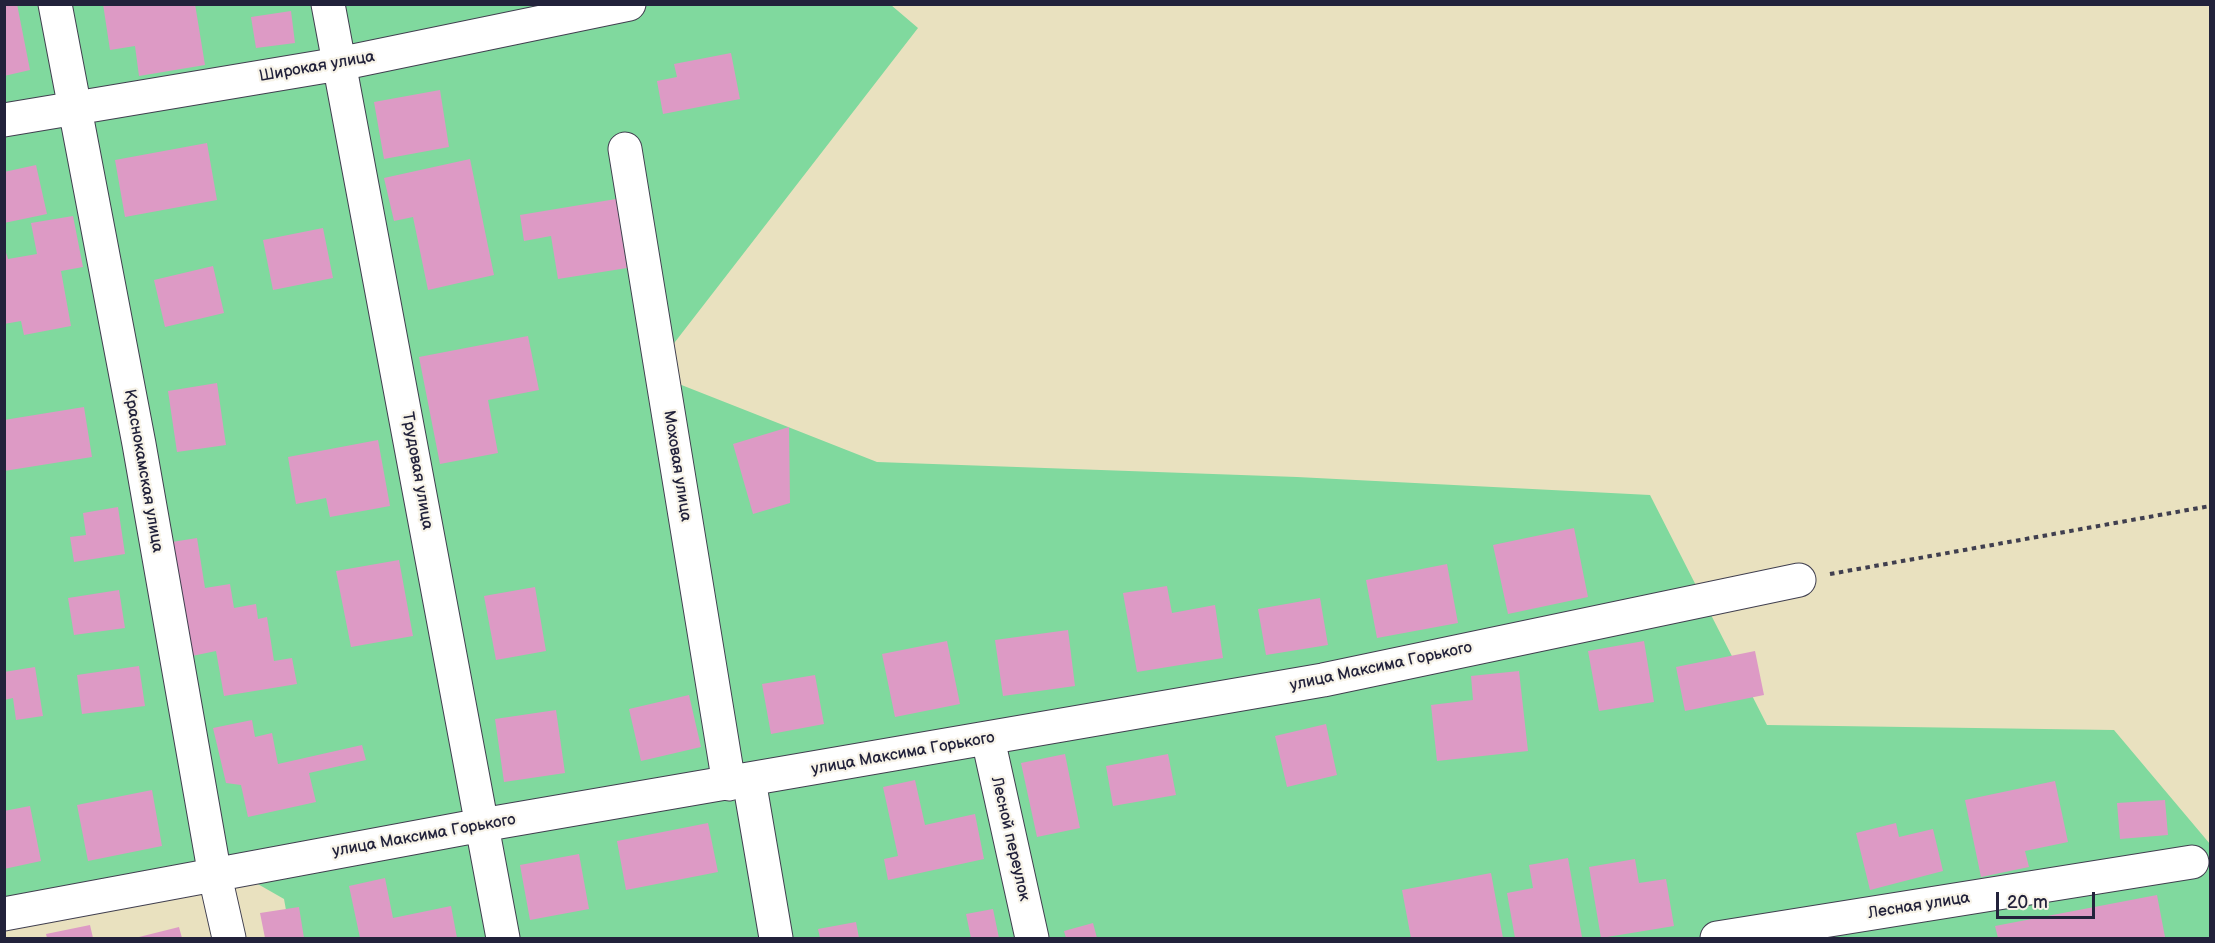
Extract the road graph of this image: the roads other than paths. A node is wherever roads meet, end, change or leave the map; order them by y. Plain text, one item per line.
1 (55, 4) edge
2 (328, 4) edge
3 (629, 4) edge
4 (586, 9) edge
5 (339, 64) junction
6 (73, 107) junction
7 (4, 120) edge
8 (625, 149) dead end
9 (1798, 580) road end
10 (988, 739) junction
11 (739, 782) junction
12 (482, 825) junction
13 (2192, 862) dead end
14 (215, 876) junction
15 (4, 914) edge
16 (229, 939) edge
17 (503, 939) edge
18 (776, 939) edge
19 (1032, 939) edge
20 (1717, 939) edge

1 - 6 street, Краснокамская улица
2 - 5 street, Трудовая улица
3 - 4 street, Широкая улица
4 - 5 street, Широкая улица
5 - 6 street, Широкая улица
5 - 12 street, Трудовая улица
6 - 7 street, Широкая улица
6 - 14 street, Краснокамская улица
8 - 11 street, Моховая улица
9 - 10 street, улица Максима Горького
10 - 11 street, улица Максима Горького
10 - 19 street, Лесной переулок
11 - 12 street, улица Максима Горького
11 - 18 street, Моховая улица
12 - 14 street, улица Максима Горького
12 - 17 street, Трудовая улица
13 - 20 street, Лесная улица
14 - 15 street, улица Максима Горького
14 - 16 street, Краснокамская улица

